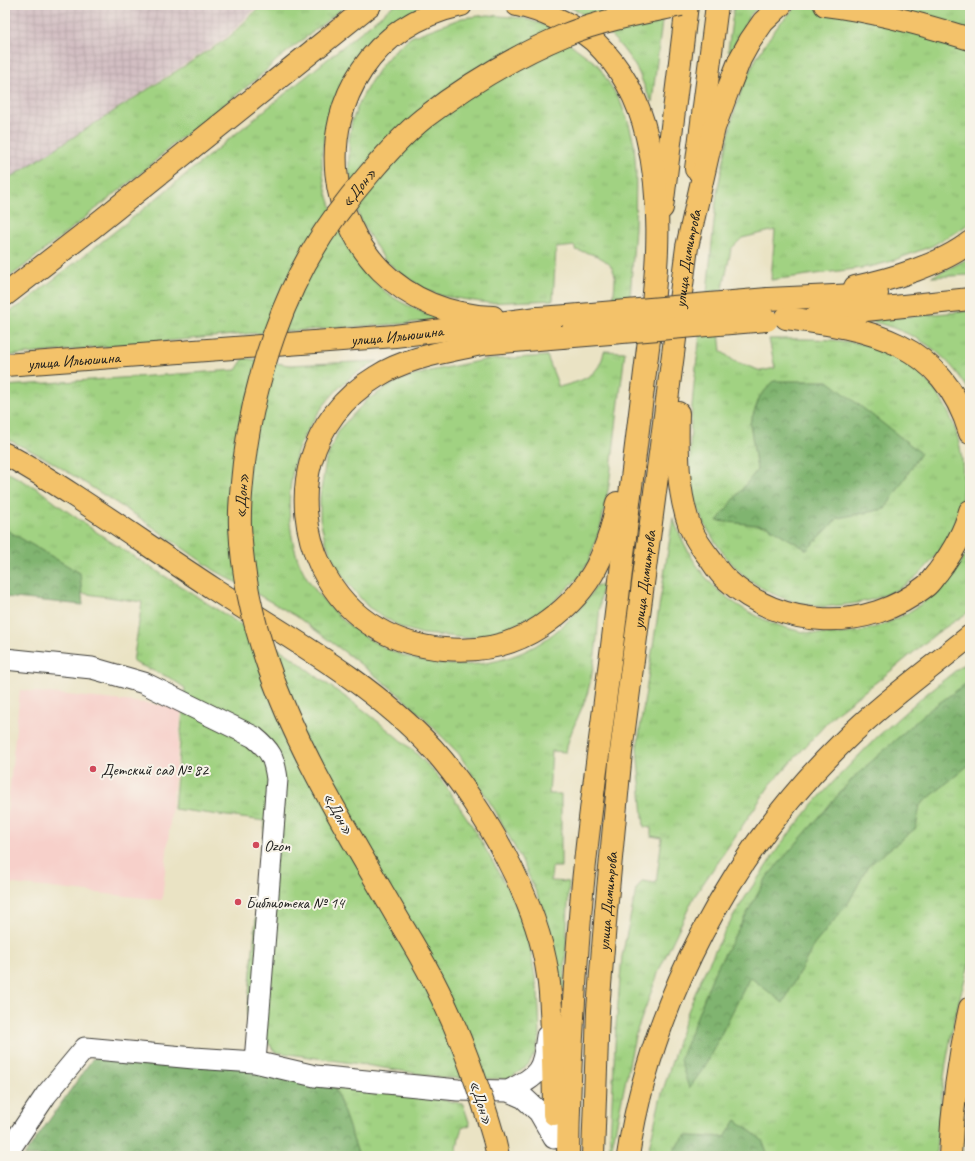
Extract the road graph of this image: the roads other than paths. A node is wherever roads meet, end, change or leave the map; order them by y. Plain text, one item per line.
1 (370, 5) edge
2 (461, 5) edge
3 (517, 5) edge
4 (681, 5) edge
5 (687, 5) edge
6 (717, 5) edge
7 (781, 5) edge
8 (825, 5) edge
9 (970, 39) edge
10 (658, 240) junction
11 (970, 242) edge
12 (687, 248) junction
13 (970, 287) edge
14 (5, 295) edge
15 (970, 299) edge
16 (777, 309) junction
17 (538, 318) junction
18 (677, 325) junction
19 (651, 327) junction
20 (481, 344) junction
21 (5, 365) edge
22 (5, 377) edge
23 (970, 433) edge
24 (5, 454) edge
25 (970, 511) edge
26 (970, 636) edge
27 (5, 659) edge
28 (551, 1000) junction
29 (970, 1008) edge
30 (255, 1062) junction
31 (508, 1091) junction
32 (496, 1147) edge
33 (555, 1147) edge
34 (5, 1156) edge
35 (568, 1156) edge
36 (593, 1156) edge
37 (628, 1156) edge
38 (950, 1156) edge

1 - 14 main road
2 - 17 main road
3 - 10 main road
4 - 32 main road, «Дон», bridge
5 - 10 main road, улица Димитрова
6 - 12 main road, улица Димитрова
7 - 12 main road
8 - 9 main road
10 - 19 main road, улица Димитрова
11 - 16 main road
12 - 18 main road, улица Димитрова
13 - 16 main road
15 - 16 main road
16 - 17 main road, улица Ильюшина, bridge
16 - 20 main road, улица Ильюшина, bridge
16 - 23 main road
17 - 21 main road, улица Ильюшина
18 - 25 main road
18 - 36 main road, улица Димитрова
19 - 20 main road
19 - 35 main road, улица Димитрова
20 - 22 main road, улица Ильюшина
24 - 28 main road
26 - 37 main road
27 - 30 street
28 - 31 street
28 - 33 main road
29 - 38 main road
30 - 31 street
30 - 34 street
31 - 33 street

